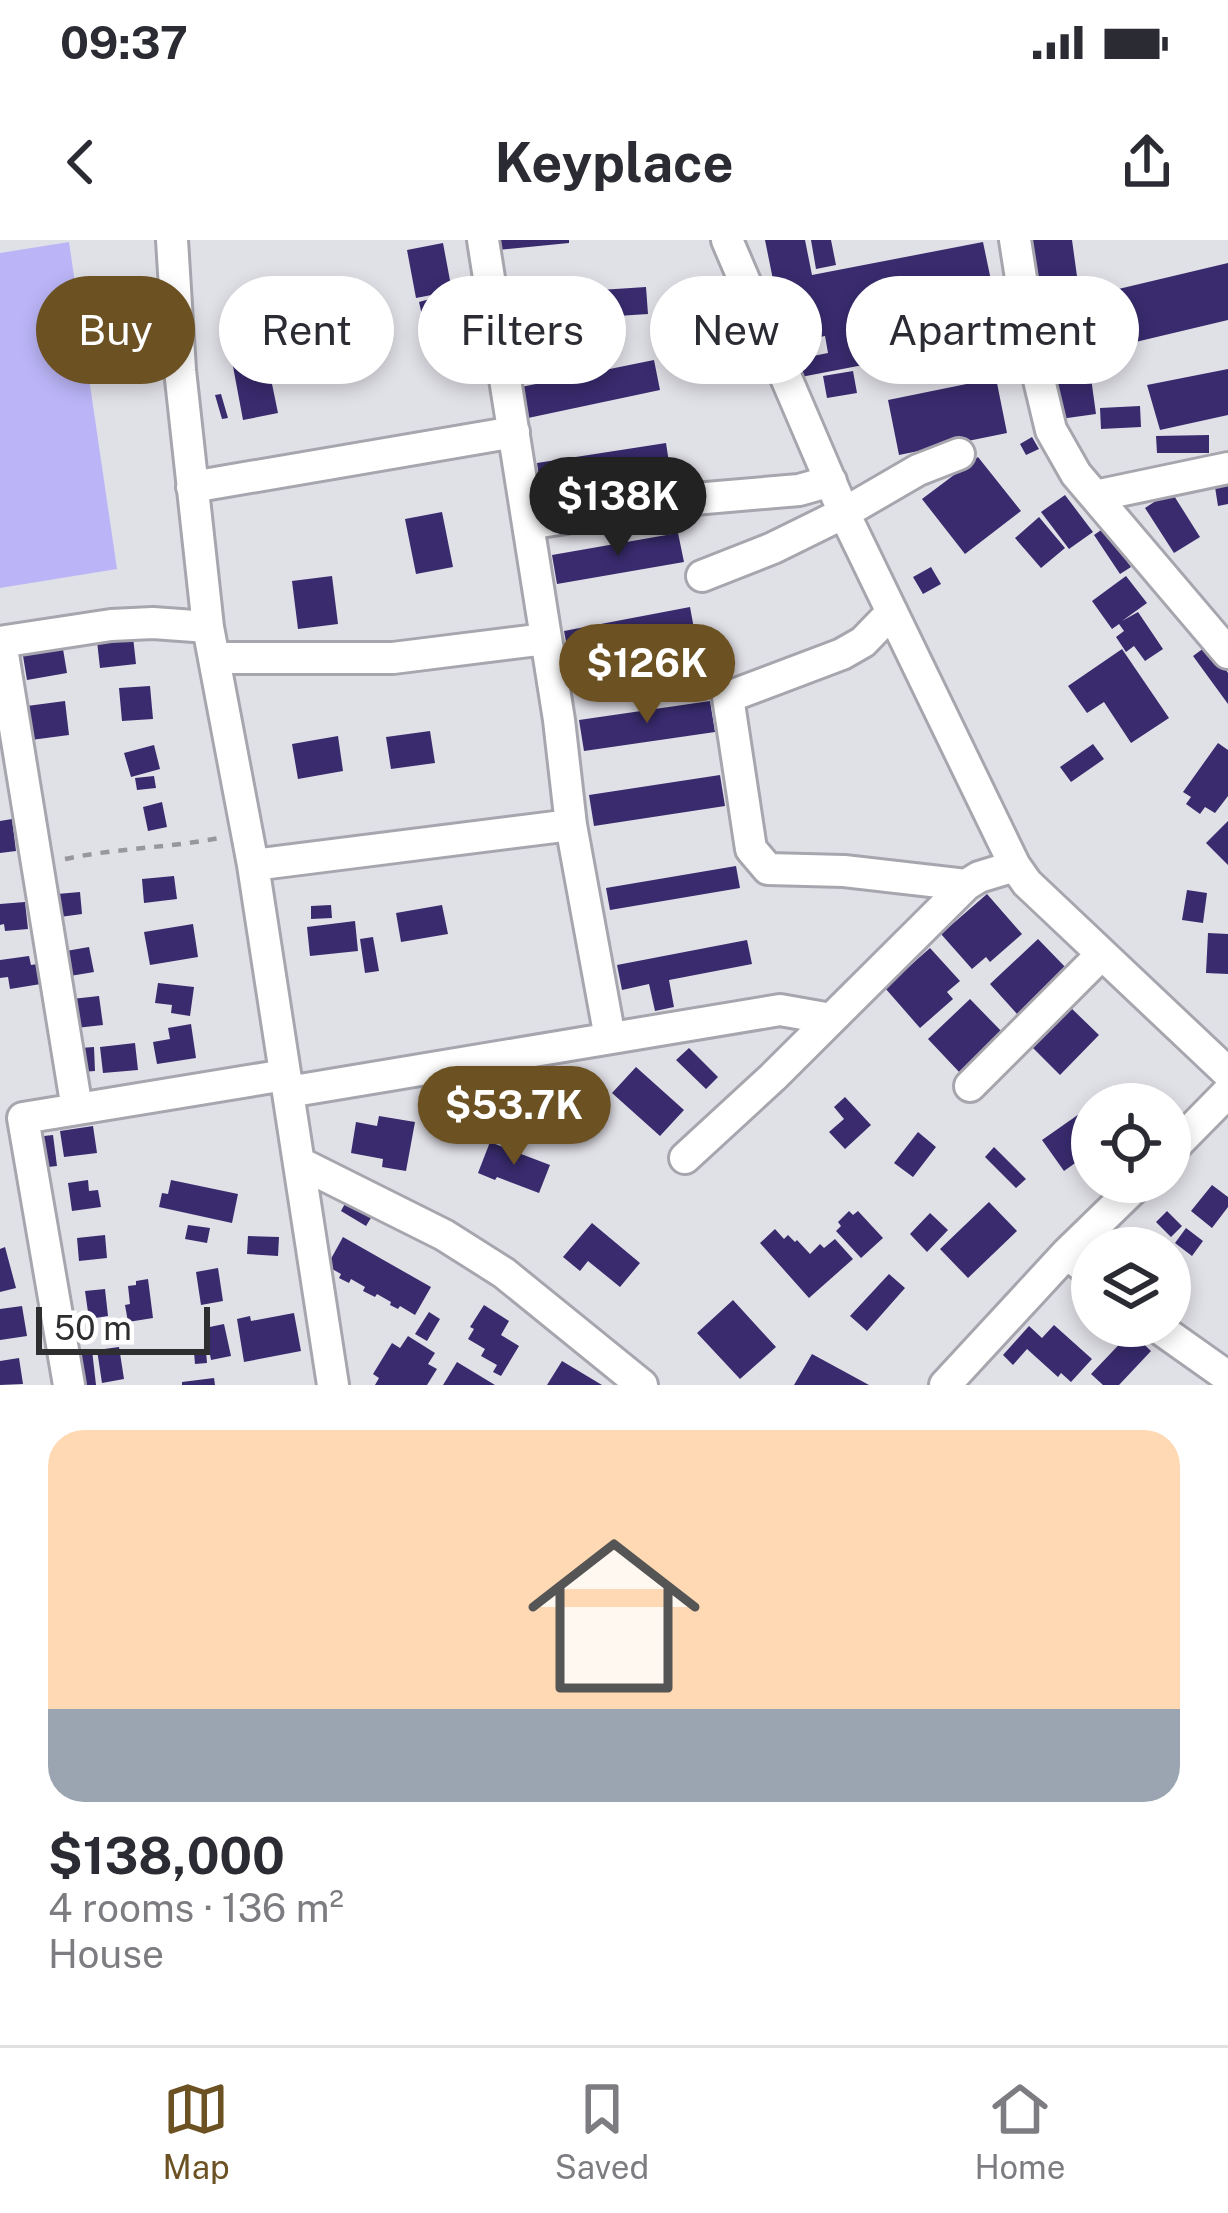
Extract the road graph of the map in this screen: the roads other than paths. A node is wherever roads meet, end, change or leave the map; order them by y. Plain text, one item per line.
1 (172, 240) edge
2 (483, 240) edge
3 (727, 240) edge
4 (1015, 240) edge
5 (514, 431) junction
6 (959, 454) dead end
7 (1228, 468) edge
8 (831, 481) junction
9 (192, 487) junction
10 (1095, 496) junction
11 (844, 513) junction
12 (529, 524) junction
13 (703, 576) dead end
14 (892, 612) junction
15 (546, 638) junction
16 (1, 642) edge
17 (211, 642) junction
18 (1228, 653) edge
19 (571, 825) junction
20 (254, 865) junction
21 (1015, 866) junction
22 (966, 885) junction
23 (1102, 954) junction
24 (831, 1019) junction
25 (610, 1038) junction
26 (1228, 1072) edge
27 (286, 1084) junction
28 (970, 1086) dead end
29 (1228, 1092) edge
30 (76, 1108) junction
31 (12, 1119) edge
32 (1191, 1130) edge
33 (685, 1158) dead end
34 (300, 1163) junction
35 (1118, 1203) edge
36 (1067, 1253) junction
37 (1071, 1256) edge
38 (1186, 1347) edge
39 (1228, 1377) edge
40 (69, 1385) edge
41 (333, 1385) edge
42 (642, 1385) edge
43 (945, 1385) edge

1 - 9 street
2 - 5 street
3 - 8 street
4 - 10 street
5 - 9 street
5 - 12 street
6 - 11 street
7 - 10 street
8 - 11 street
8 - 12 street
9 - 17 street
10 - 18 street
11 - 13 street
11 - 14 street
12 - 15 street
14 - 21 street
14 - 22 street
15 - 17 street
15 - 19 street
16 - 17 street
16 - 30 street
17 - 20 street
19 - 20 street
19 - 25 street
20 - 27 street
21 - 22 street
21 - 23 street
22 - 24 street
23 - 26 street
23 - 28 street
24 - 25 street
24 - 33 street
25 - 27 street
27 - 30 street
27 - 34 street
29 - 32 street
30 - 31 street
31 - 40 street
34 - 41 street
34 - 42 street
35 - 36 street
36 - 37 street
36 - 43 street
38 - 39 street

